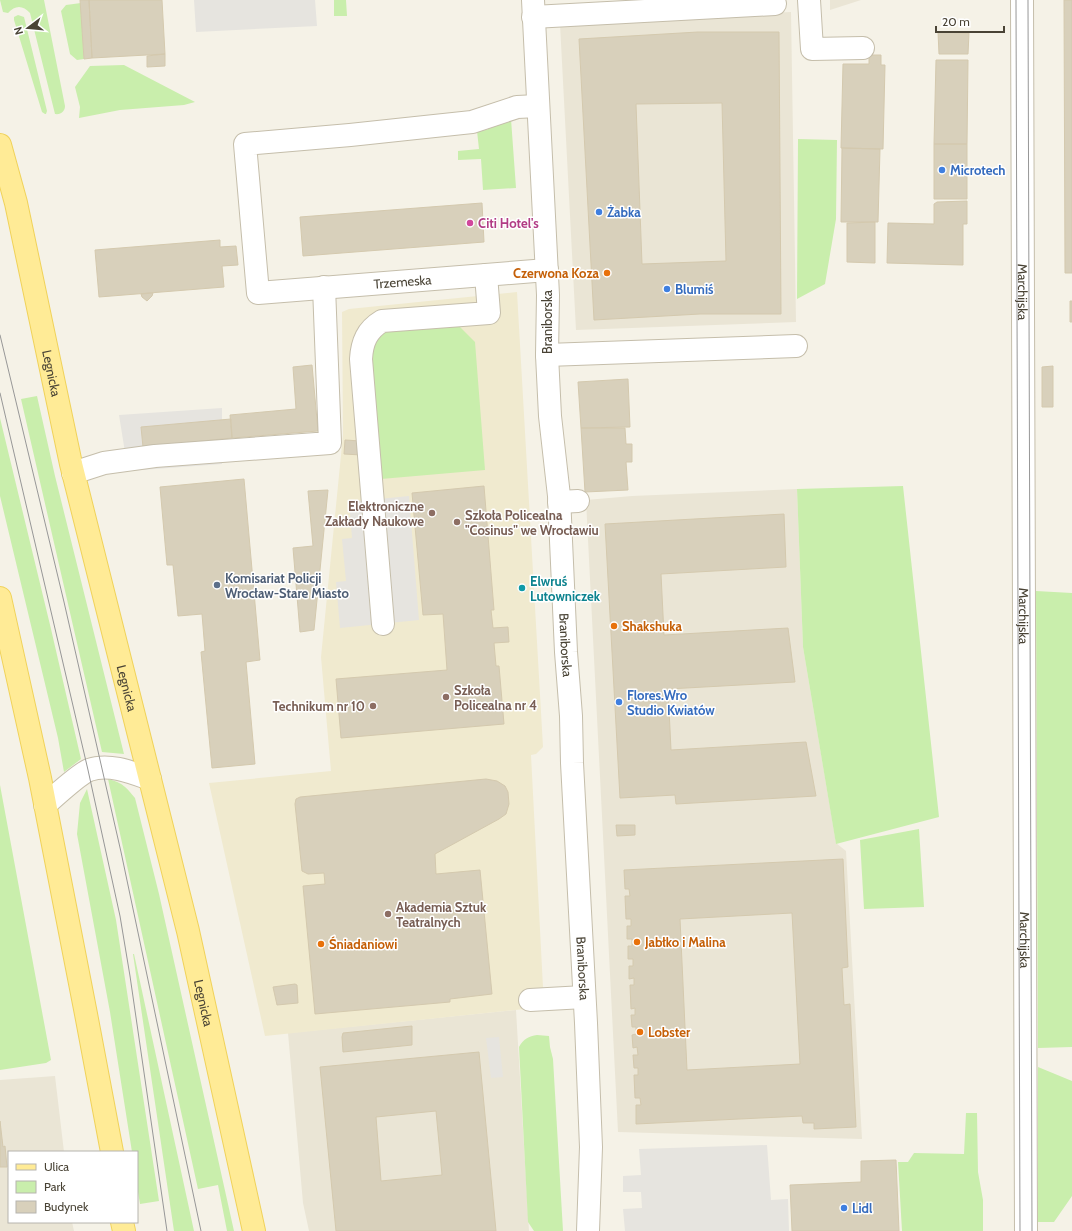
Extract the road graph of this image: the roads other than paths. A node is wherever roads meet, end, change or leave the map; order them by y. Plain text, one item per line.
1 (809, 0) edge
2 (1022, 0) edge
3 (775, 4) dead end
4 (533, 8) edge
5 (864, 48) dead end
6 (538, 106) junction
7 (0, 145) edge
8 (547, 270) junction
9 (486, 275) junction
10 (324, 287) junction
11 (796, 346) dead end
12 (547, 356) junction
13 (73, 473) junction
14 (0, 598) edge
15 (383, 624) dead end
16 (150, 779) junction
17 (45, 805) junction
18 (584, 997) junction
19 (530, 1000) dead end
20 (591, 1147) junction
21 (112, 1151) edge
22 (254, 1231) edge
23 (588, 1231) edge
24 (603, 1231) edge
25 (1026, 1231) edge

1 - 5 street
2 - 25 street, Marchijska
3 - 4 street
4 - 6 street, Braniborska
6 - 8 street, Braniborska
6 - 10 street, Trzemeska
7 - 13 main road, Legnicka
8 - 9 street, Trzemeska
8 - 12 street, Braniborska
9 - 10 street, Trzemeska
9 - 15 street
10 - 13 street
11 - 12 street
12 - 18 street, Braniborska
13 - 16 main road, Legnicka
14 - 17 main road
16 - 17 street
16 - 22 main road, Legnicka
17 - 21 main road
18 - 19 street
18 - 20 street, Braniborska
20 - 23 street, Braniborska
20 - 24 street, Braniborska

